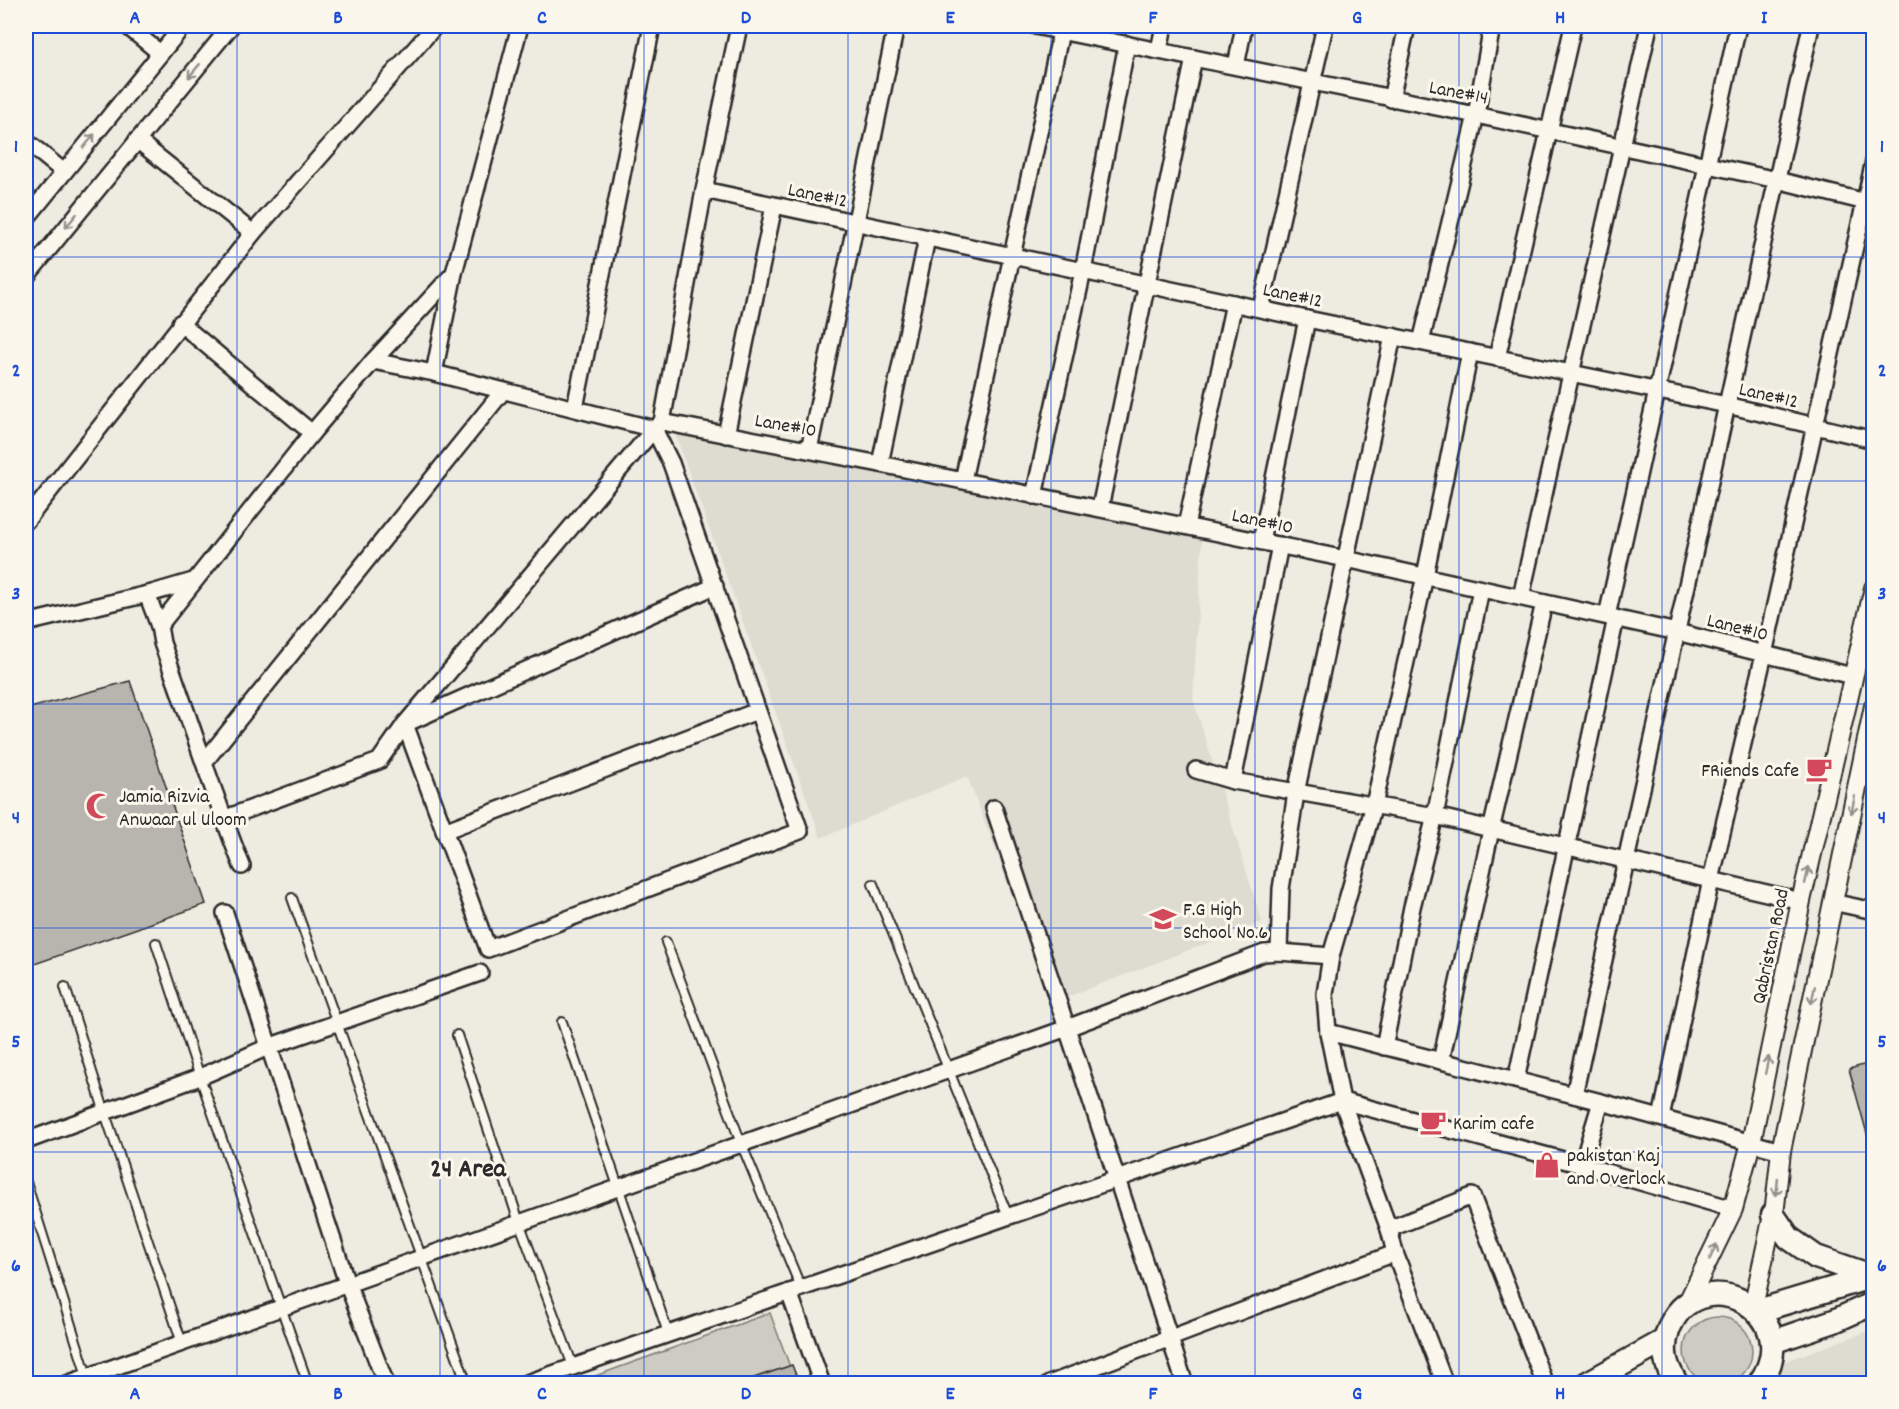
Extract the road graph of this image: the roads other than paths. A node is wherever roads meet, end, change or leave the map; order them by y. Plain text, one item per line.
1 (127, 26) edge
2 (183, 26) edge
3 (231, 26) edge
4 (435, 26) edge
5 (520, 26) edge
6 (652, 26) edge
7 (739, 26) edge
8 (896, 26) edge
9 (1035, 26) edge
10 (1164, 26) edge
11 (1244, 26) edge
12 (1325, 26) edge
13 (1407, 26) edge
14 (1492, 26) edge
15 (1573, 26) edge
16 (1649, 26) edge
17 (1738, 26) edge
18 (1811, 26) edge
19 (1070, 30) edge
20 (1127, 44) junction
21 (1159, 51) junction
22 (160, 53) junction
23 (1194, 58) junction
24 (1236, 66) junction
25 (1312, 82) junction
26 (1391, 99) junction
27 (1476, 115) junction
28 (1550, 132) junction
29 (137, 140) junction
30 (26, 141) edge
31 (1622, 147) junction
32 (1874, 161) edge
33 (1706, 165) junction
34 (64, 172) junction
35 (1777, 180) junction
36 (704, 190) junction
37 (1869, 203) edge
38 (774, 206) junction
39 (26, 219) edge
40 (855, 223) junction
41 (253, 233) junction
42 (927, 238) junction
43 (1013, 256) junction
44 (1083, 271) junction
45 (454, 273) junction
46 (26, 277) edge
47 (1146, 284) junction
48 (1234, 303) junction
49 (1261, 308) junction
50 (1307, 319) junction
51 (180, 323) junction
52 (1393, 336) junction
53 (1421, 342) junction
54 (1470, 352) junction
55 (1497, 357) junction
56 (373, 361) junction
57 (434, 373) junction
58 (1571, 373) junction
59 (1656, 390) junction
60 (503, 391) junction
61 (1727, 405) junction
62 (575, 408) junction
63 (658, 426) junction
64 (1814, 426) junction
65 (312, 433) junction
66 (726, 435) junction
67 (1874, 440) edge
68 (809, 450) junction
69 (880, 464) junction
70 (963, 480) junction
71 (1034, 496) junction
72 (1100, 508) junction
73 (26, 521) edge
74 (1186, 526) junction
75 (1261, 541) junction
76 (1280, 545) junction
77 (1346, 559) junction
78 (1425, 576) junction
79 (193, 581) junction
80 (715, 586) junction
81 (1874, 588) edge
82 (1481, 589) junction
83 (147, 594) junction
84 (1521, 597) junction
85 (1544, 603) junction
86 (1612, 617) junction
87 (26, 623) edge
88 (159, 626) junction
89 (1677, 632) junction
90 (1764, 654) junction
91 (1852, 676) junction
92 (1874, 706) edge
93 (757, 711) junction
94 (405, 724) junction
95 (205, 761) junction
96 (1196, 770) dead end
97 (1233, 781) junction
98 (1296, 792) junction
99 (1374, 805) junction
100 (994, 808) dead end
101 (1435, 816) junction
102 (223, 819) junction
103 (1491, 830) junction
104 (444, 831) junction
105 (1565, 847) junction
106 (1626, 861) junction
107 (242, 866) dead end
108 (1711, 880) junction
109 (873, 884) dead end
110 (292, 898) dead end
111 (1801, 901) junction
112 (1832, 902) junction
113 (1874, 911) edge
114 (225, 913) dead end
115 (666, 942) dead end
116 (156, 943) dead end
117 (1279, 952) junction
118 (1331, 956) junction
119 (480, 973) dead end
120 (65, 987) dead end
121 (562, 1022) dead end
122 (336, 1023) junction
123 (1067, 1028) junction
124 (1328, 1032) junction
125 (457, 1035) dead end
126 (268, 1047) junction
127 (1384, 1047) junction
128 (1441, 1061) junction
129 (950, 1069) junction
130 (200, 1077) junction
131 (1516, 1080) junction
132 (1574, 1095) junction
133 (1342, 1101) junction
134 (1601, 1102) junction
135 (105, 1113) junction
136 (1661, 1118) junction
137 (26, 1141) edge
138 (741, 1143) junction
139 (1751, 1143) junction
140 (1781, 1151) junction
141 (1582, 1165) junction
142 (1117, 1178) junction
143 (26, 1182) edge
144 (619, 1187) junction
145 (1733, 1209) junction
146 (1773, 1215) junction
147 (1008, 1216) junction
148 (519, 1222) junction
149 (1389, 1229) junction
150 (1395, 1253) junction
151 (421, 1257) junction
152 (1872, 1276) edge
153 (347, 1283) junction
154 (795, 1290) junction
155 (1874, 1303) edge
156 (1687, 1304) junction
157 (281, 1307) junction
158 (1755, 1309) junction
159 (669, 1334) junction
160 (1170, 1339) junction
161 (1664, 1341) junction
162 (182, 1342) junction
163 (1772, 1342) junction
164 (573, 1366) junction
165 (87, 1376) junction
166 (67, 1383) edge
167 (308, 1383) edge
168 (386, 1383) edge
169 (467, 1383) edge
170 (524, 1383) edge
171 (822, 1383) edge
172 (1049, 1383) edge
173 (1185, 1383) edge
174 (1445, 1383) edge
175 (1545, 1383) edge
176 (1586, 1383) edge
177 (1677, 1383) edge
178 (1759, 1383) edge

1 - 22 street
2 - 22 street
3 -> 29 street
4 - 41 street
5 - 45 street
6 - 62 street
7 - 36 street
8 - 40 street
9 - 19 street, Lane#14
10 - 21 street
11 - 24 street
12 - 25 street
13 - 26 street
14 - 27 street
15 - 28 street
16 - 31 street
17 - 33 street
18 - 35 street
19 - 20 street, Lane#14
19 - 43 street
20 - 21 street, Lane#14
20 - 44 street
21 - 23 street, Lane#14
34 -> 22 street
23 - 24 street, Lane#14
23 - 47 street
24 - 25 street, Lane#14
25 - 26 street, Lane#14
25 - 49 street
26 - 27 street, Lane#14
27 - 28 street, Lane#14
27 - 53 street
28 - 31 street, Lane#14
28 - 55 street
29 - 41 street
29 -> 46 street
30 - 34 street
31 - 33 street, Lane#14
31 - 58 street
32 - 37 street
33 - 35 street, Lane#14
33 - 59 street
34 - 39 street
35 - 37 street, Lane#14
35 - 61 street
36 - 38 street, Lane#12
36 - 63 street
37 - 64 street
38 - 40 street, Lane#12
38 - 66 street
40 - 42 street, Lane#12
40 - 68 street
41 - 51 street
42 - 43 street, Lane#12
42 - 69 street
43 - 44 street, Lane#12
43 - 70 street
44 - 47 street, Lane#12
44 - 71 street
45 - 56 street
45 - 57 street
47 - 48 street, Lane#12
47 - 72 street
48 - 49 street, Lane#12
48 - 74 street
49 - 50 street, Lane#12
50 - 52 street, Lane#12
50 - 75 street
51 - 65 street
51 - 73 street
52 - 53 street, Lane#12
52 - 77 street
53 - 54 street, Lane#12
54 - 55 street, Lane#12
54 - 78 street
55 - 58 street, Lane#12
56 - 57 street, Lane#10
56 - 65 street
57 - 60 street, Lane#10
58 - 59 street, Lane#12
58 - 84 street
59 - 61 street, Lane#12
59 - 86 street
60 - 62 street, Lane#10
60 - 95 street
61 - 64 street, Lane#12
61 - 89 street
62 - 63 street, Lane#10
63 - 66 street, Lane#10
63 - 80 street
63 - 94 street
64 - 67 street, Lane#12
64 - 90 street
65 - 79 street
66 - 68 street, Lane#10
68 - 69 street, Lane#10
69 - 70 street, Lane#10
70 - 71 street, Lane#10
71 - 72 street, Lane#10
72 - 74 street, Lane#10
74 - 75 street, Lane#10
75 - 76 street, Lane#10
76 - 77 street, Lane#10
76 - 97 street
77 - 78 street, Lane#10
77 - 98 street
78 - 82 street, Lane#10
78 - 99 street
79 - 83 street
79 - 88 street
80 - 93 street
80 - 94 street
81 - 91 street, Qabristan Road
82 - 84 street, Lane#10
82 - 101 street
83 - 87 street
83 - 88 street
84 - 85 street, Lane#10
85 - 86 street, Lane#10
85 - 103 street
86 - 89 street, Lane#10
86 - 105 street
88 - 95 street
89 - 90 street, Lane#10
89 - 106 street
90 - 91 street, Lane#10
90 - 108 street
111 -> 91 street, Qabristan Road
92 -> 112 street
93 - 104 street
93 - 104 street
94 - 102 street
94 - 104 street
95 - 102 street
96 - 97 street
97 - 98 street
98 - 99 street
98 - 117 street
99 - 101 street
99 - 118 street
100 - 123 street
101 - 103 street
101 - 127 street
102 - 107 street
103 - 105 street
103 - 128 street
105 - 106 street
105 - 131 street
106 - 108 street
106 - 132 street
108 - 111 street
108 - 136 street
109 - 129 lane
110 - 122 lane
139 -> 111 street, Qabristan Road
112 - 113 street
112 -> 140 street
114 - 126 street
115 - 138 lane
116 - 130 lane
117 - 118 street
117 - 123 street
118 - 124 street
119 - 122 street
120 - 135 lane
121 - 144 lane
122 - 126 street
122 - 151 lane
123 - 129 street
123 - 142 street
124 - 127 street
124 - 133 street
125 - 148 lane
126 - 130 street
126 - 153 street
127 - 128 street
128 - 131 street
129 - 138 street
129 - 147 lane
130 - 135 street
130 - 157 lane
131 - 132 street
132 - 134 street
133 - 141 street
133 - 142 street
133 - 149 street
134 - 136 street
134 - 141 street
135 - 137 street
135 - 162 lane
136 - 139 street
138 - 144 street
138 - 154 lane
139 - 140 street
139 - 145 street, Qabristan Road
140 -> 146 street
141 - 145 street
142 - 147 street
142 - 160 street
143 - 165 lane
144 - 148 street
144 - 159 lane
156 -> 145 street, Qabristan Road
146 - 152 main road
146 - 158 street
147 - 154 street
148 - 151 street
148 - 164 lane
149 - 150 street
149 - 175 street
150 - 160 street
150 - 174 street
151 - 153 street
151 - 169 lane
152 - 158 main road
153 - 157 street
153 - 168 street
154 - 159 street
154 - 171 street
155 - 163 main road
156 - 158 main road
156 - 161 main road
157 - 162 street
157 - 167 lane
158 - 163 main road
159 - 164 street
160 - 172 street
160 - 173 street
161 - 176 main road
161 - 177 main road
162 - 165 street
163 - 178 main road
164 - 170 street
165 - 166 street

